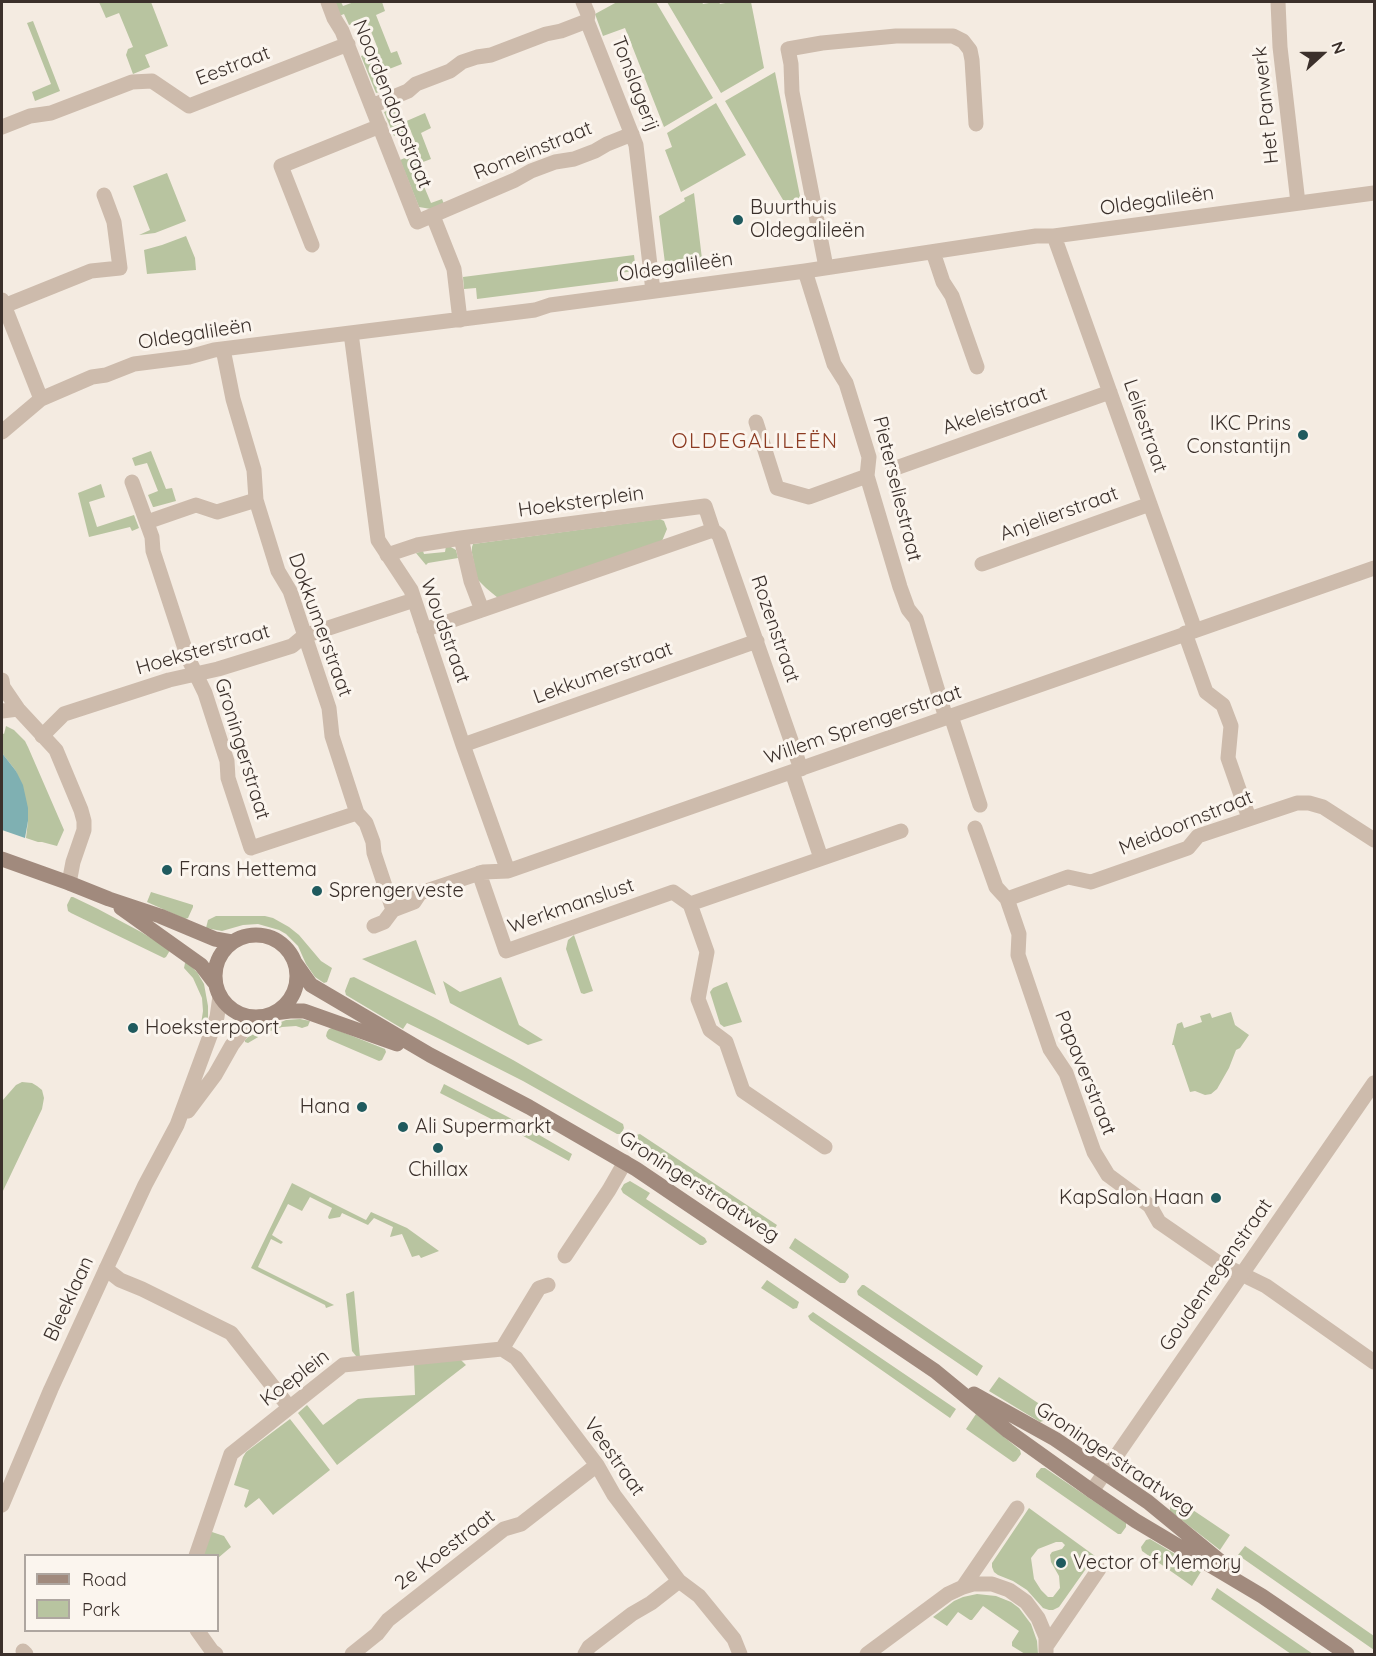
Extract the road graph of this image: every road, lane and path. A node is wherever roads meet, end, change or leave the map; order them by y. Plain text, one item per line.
1 (328, 2) edge
2 (583, 2) edge
3 (1278, 2) edge
4 (587, 21) junction
5 (348, 44) junction
6 (372, 106) junction
7 (975, 124) dead end
8 (380, 126) junction
9 (2, 127) edge
10 (632, 134) junction
11 (1374, 193) edge
12 (104, 195) dead end
13 (1298, 203) junction
14 (433, 216) junction
15 (417, 222) joint
16 (1054, 236) junction
17 (312, 245) dead end
18 (933, 252) junction
19 (826, 267) junction
20 (805, 271) junction
21 (653, 291) junction
22 (3, 303) edge
23 (460, 320) junction
24 (351, 333) junction
25 (223, 350) junction
26 (976, 367) dead end
27 (1110, 392) junction
28 (41, 399) junction
29 (756, 422) dead end
30 (2, 432) edge
31 (893, 469) dead end
32 (867, 476) junction
33 (132, 482) dead end
34 (256, 500) junction
35 (1150, 504) junction
36 (705, 506) joint
37 (147, 522) junction
38 (713, 530) junction
39 (461, 538) junction
40 (387, 555) junction
41 (982, 564) dead end
42 (1374, 568) edge
43 (414, 600) junction
44 (482, 610) junction
45 (424, 630) junction
46 (1190, 632) junction
47 (304, 636) junction
48 (757, 641) junction
49 (196, 674) junction
50 (2, 680) edge
51 (18, 709) junction
52 (2, 711) edge
53 (949, 717) junction
54 (42, 736) junction
55 (463, 745) junction
56 (796, 770) junction
57 (980, 805) dead end
58 (357, 813) junction
59 (1249, 818) junction
60 (975, 828) dead end
61 (901, 831) dead end
62 (1374, 840) edge
63 (821, 858) junction
64 (2, 860) edge
65 (508, 871) junction
66 (479, 873) junction
67 (69, 882) junction
68 (109, 899) junction
69 (1007, 899) junction
70 (690, 904) junction
71 (393, 910) junction
72 (374, 926) dead end
73 (232, 942) junction
74 (294, 961) junction
75 (217, 989) junction
76 (274, 1013) junction
77 (259, 1017) junction
78 (430, 1056) junction
79 (1374, 1083) edge
80 (177, 1125) junction
81 (825, 1147) dead end
82 (625, 1162) junction
83 (565, 1256) dead end
84 (106, 1269) junction
85 (1242, 1274) junction
86 (548, 1285) dead end
87 (502, 1349) junction
88 (1374, 1362) edge
89 (935, 1371) junction
90 (289, 1407) junction
91 (597, 1465) junction
92 (1104, 1473) junction
93 (1092, 1491) junction
94 (4, 1500) edge
95 (1017, 1508) dead end
96 (2, 1517) edge
97 (197, 1554) edge
98 (1099, 1569) dead end
99 (679, 1581) junction
100 (963, 1587) junction
101 (1262, 1596) junction
102 (198, 1632) edge
103 (1047, 1650) edge
104 (216, 1654) edge
105 (352, 1654) edge
106 (585, 1654) edge
107 (740, 1654) edge
108 (867, 1654) edge
109 (1347, 1654) edge

1 - 5 street, Noordendorpstraat
2 - 4 street, Tonslagerij
3 - 13 street, Het Panwerk
4 - 6 street
4 - 10 street, Tonslagerij
5 - 6 street, Noordendorpstraat
5 - 9 street, Eestraat
6 - 8 street, Noordendorpstraat
7 - 19 street
8 - 15 street, Noordendorpstraat
8 - 17 street
10 - 14 street, Romeinstraat
10 - 21 street, Tonslagerij
11 - 13 street, Oldegalileën
12 - 22 street
13 - 16 street, Oldegalileën
14 - 15 street, Romeinstraat
14 - 23 street, Noordendorpstraat
16 - 18 street, Oldegalileën
16 - 27 street, Leliestraat
18 - 19 street, Oldegalileën
18 - 26 street
19 - 20 street, Oldegalileën
20 - 21 street, Oldegalileën
20 - 32 street, Pieterseliestraat
21 - 23 street, Oldegalileën
22 - 28 street
23 - 24 street, Oldegalileën
24 - 25 street, Oldegalileën
24 - 40 street, Woudstraat
25 - 28 street, Oldegalileën
25 - 34 street, Dokkumerstraat
27 - 31 street, Akeleistraat
27 - 35 street, Leliestraat
28 - 30 street, Oldegalileën
29 - 32 street
32 - 53 street, Pieterseliestraat
33 - 37 street, Groningerstraat
34 - 37 street
34 - 47 street, Dokkumerstraat
35 - 41 street, Anjelierstraat
35 - 46 street, Leliestraat
36 - 38 street, Rozenstraat
36 - 39 street, Hoeksterplein
37 - 49 street, Groningerstraat
38 - 44 street
38 - 48 street, Rozenstraat
39 - 40 street, Hoeksterplein
39 - 44 street
40 - 43 street, Woudstraat
42 - 46 street, Willem Sprengerstraat
43 - 45 street, Woudstraat
43 - 47 street, Hoeksterstraat
44 - 45 street
45 - 55 street, Woudstraat
46 - 53 street, Willem Sprengerstraat
46 - 59 street, Leliestraat
47 - 49 street, Hoeksterstraat
47 - 58 street, Dokkumerstraat
48 - 55 street, Lekkumerstraat
48 - 56 street, Rozenstraat
49 - 54 street, Hoeksterstraat
49 - 58 street, Groningerstraat
50 - 51 street
51 - 52 street
51 - 54 street
53 - 56 street, Willem Sprengerstraat
53 - 57 street
54 - 67 street
55 - 65 street, Woudstraat
56 - 63 street
56 - 65 street, Willem Sprengerstraat
58 - 71 street, Dokkumerstraat
59 - 62 street, Meidoornstraat
59 - 69 street, Meidoornstraat
60 - 69 street, Papaverstraat
61 - 63 street
63 - 70 street
64 - 67 main road
65 - 66 street, Willem Sprengerstraat
66 - 70 street, Werkmanslust
66 - 71 street, Willem Sprengerstraat
67 - 68 main road
68 - 73 main road
68 - 75 main road
69 - 85 street, Papaverstraat
70 - 81 street
71 - 72 street, Willem Sprengerstraat
73 - 74 main road
73 - 75 main road
74 - 76 main road
74 - 78 main road, Groningerstraatweg
75 - 77 main road
75 - 80 street, Bleeklaan
76 - 77 main road
76 - 78 main road, Groningerstraatweg
77 - 80 street, Bleeklaan
78 - 82 main road, Groningerstraatweg
79 - 85 street, Goudenregenstraat
80 - 84 street, Bleeklaan
82 - 83 street
82 - 89 main road, Groningerstraatweg
84 - 90 street
84 - 94 street, Bleeklaan
85 - 88 street, Papaverstraat
85 - 92 street, Goudenregenstraat
86 - 87 street
87 - 90 street, Koeplein
87 - 91 street, Veestraat
89 - 92 main road, Groningerstraatweg
89 - 93 main road, Groningerstraatweg
90 - 97 street, Koeplein
91 - 99 street, Veestraat
91 - 105 street, 2e Koestraat
92 - 93 street, Goudenregenstraat
92 - 101 main road, Groningerstraatweg
93 - 101 main road, Groningerstraatweg
94 - 96 street, Bleeklaan
95 - 100 street
98 - 103 street
99 - 106 street
99 - 107 street, Veestraat
100 - 103 street
100 - 108 street
101 - 109 main road, Groningerstraatweg
102 - 104 street

